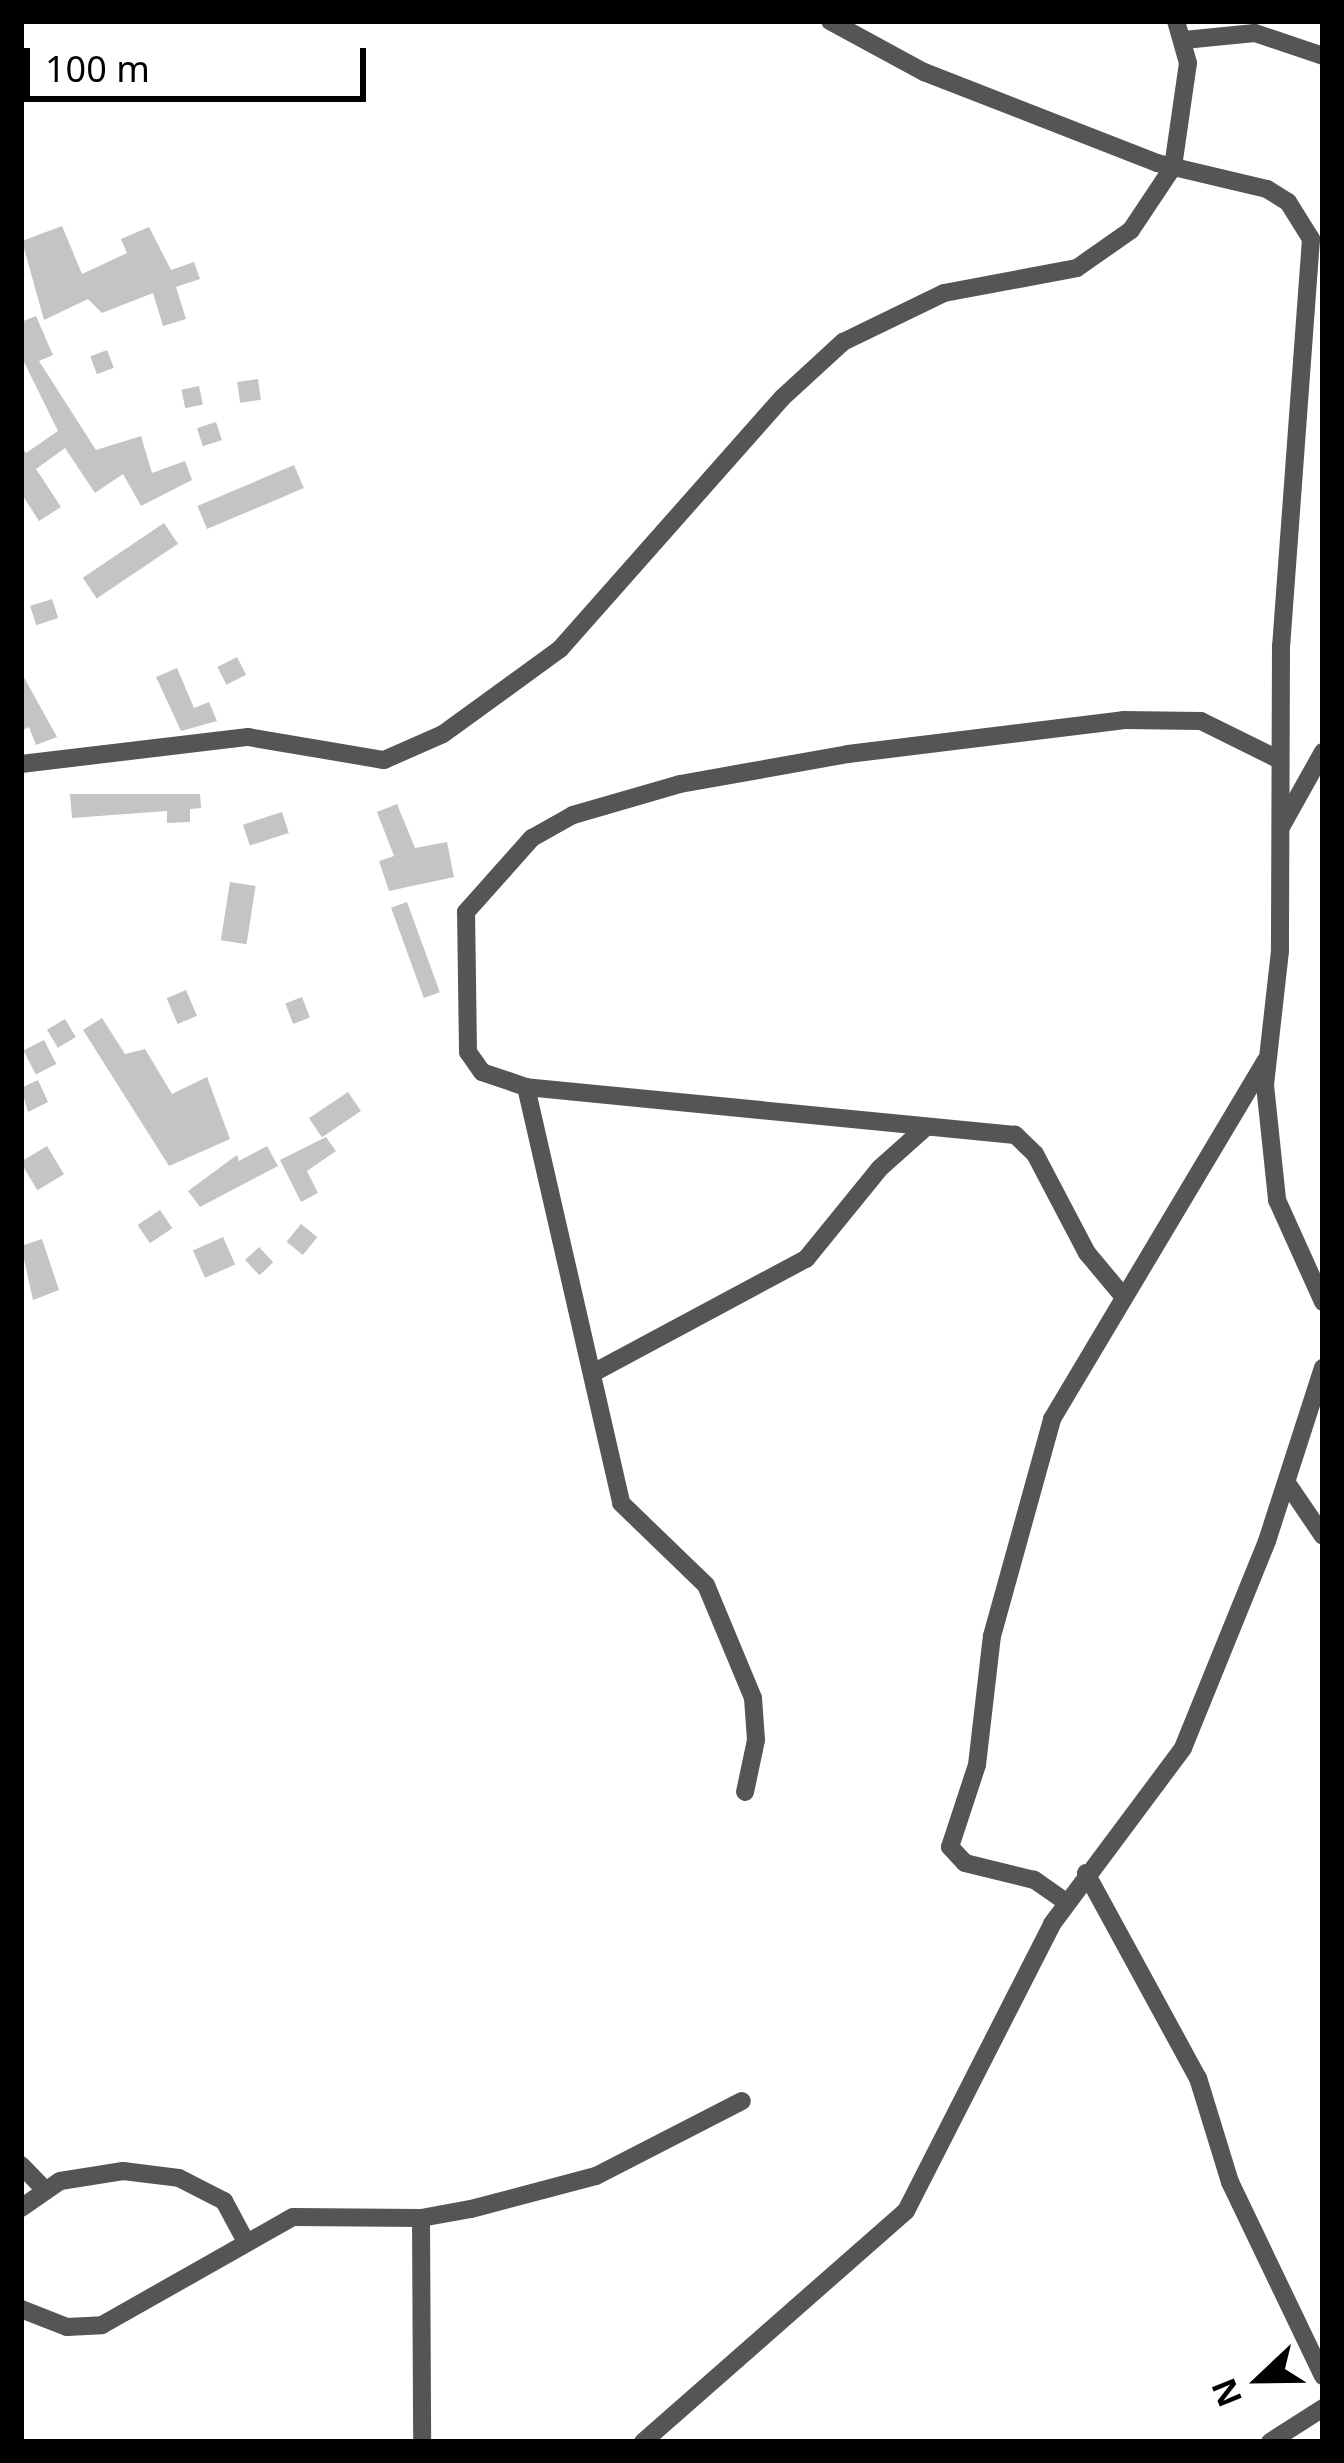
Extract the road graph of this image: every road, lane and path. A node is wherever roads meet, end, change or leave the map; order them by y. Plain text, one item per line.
1 (830, 21) edge
2 (1180, 31) edge
3 (1323, 56) edge
4 (1173, 166) junction
5 (1323, 752) edge
6 (1278, 759) junction
7 (21, 764) edge
8 (1279, 831) junction
9 (1268, 1057) junction
10 (526, 1087) junction
11 (926, 1127) junction
12 (1124, 1295) junction
13 (1323, 1302) edge
14 (1323, 1368) edge
15 (593, 1373) junction
16 (1287, 1483) junction
17 (1323, 1536) edge
18 (745, 1792) dead end
19 (1086, 1873) junction
20 (1066, 1902) junction
21 (742, 2101) dead end
22 (21, 2165) edge
23 (44, 2188) junction
24 (21, 2207) edge
25 (421, 2218) junction
26 (244, 2240) junction
27 (21, 2309) edge
28 (1323, 2376) edge
29 (1323, 2408) edge
30 (422, 2442) edge
31 (643, 2442) edge
32 (1270, 2442) edge

1 - 4 street
2 - 3 street
2 - 4 street
4 - 6 street
4 - 7 street
5 - 8 street
6 - 8 street
6 - 10 street
8 - 9 street
9 - 12 street
9 - 13 street
10 - 11 street
10 - 15 street
11 - 12 street
11 - 15 street
12 - 20 street
14 - 16 street
15 - 18 street
16 - 17 street
16 - 19 street
19 - 20 street
19 - 28 street
20 - 31 street
21 - 25 street
22 - 23 street
23 - 24 street
23 - 26 street
25 - 26 street
25 - 30 street
26 - 27 street
29 - 32 street

